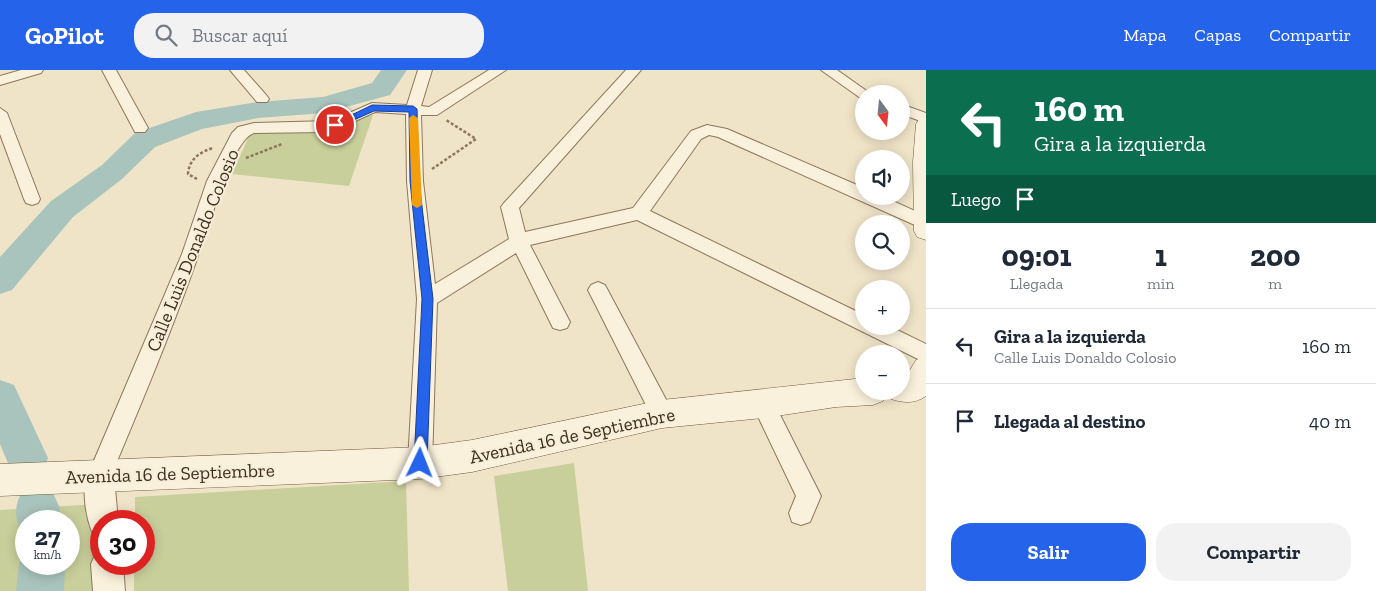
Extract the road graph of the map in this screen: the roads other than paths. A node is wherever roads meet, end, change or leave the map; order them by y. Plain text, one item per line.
1 (36, 70) edge
2 (109, 70) edge
3 (238, 70) edge
4 (425, 70) edge
5 (499, 70) edge
6 (634, 70) edge
7 (828, 70) edge
8 (0, 81) edge
9 (855, 88) edge
10 (262, 99) dead end
11 (413, 109) junction
12 (910, 112) edge
13 (0, 113) edge
14 (926, 118) edge
15 (926, 124) edge
16 (140, 128) dead end
17 (855, 192) edge
18 (32, 199) dead end
19 (885, 205) edge
20 (639, 213) junction
21 (926, 223) edge
22 (926, 231) edge
23 (519, 242) junction
24 (598, 290) dead end
25 (427, 299) junction
26 (855, 320) edge
27 (560, 322) dead end
28 (887, 335) edge
29 (926, 354) edge
30 (855, 392) edge
31 (763, 404) junction
32 (662, 414) junction
33 (420, 463) junction
34 (99, 477) junction
35 (0, 480) edge
36 (102, 510) edge
37 (801, 513) dead end
38 (108, 575) edge
39 (109, 591) edge

1 - 8 street
2 - 16 street
3 - 10 street
4 - 11 street
5 - 11 street, Calle Luis Donaldo Colosio
6 - 23 street
7 - 9 street
11 - 25 street
11 - 34 street, Calle Luis Donaldo Colosio
12 - 14 street
13 - 18 street
15 - 21 main road
17 - 20 street
19 - 21 street
20 - 23 street
20 - 26 street
21 - 22 main road
23 - 25 street
23 - 27 street
24 - 32 street
25 - 33 street
28 - 29 street
30 - 31 main road, Avenida 16 de Septiembre
31 - 32 main road, Avenida 16 de Septiembre
31 - 37 street
32 - 33 main road, Avenida 16 de Septiembre
33 - 34 main road, Avenida 16 de Septiembre
34 - 35 main road, Avenida 16 de Septiembre
34 - 36 street
38 - 39 street

